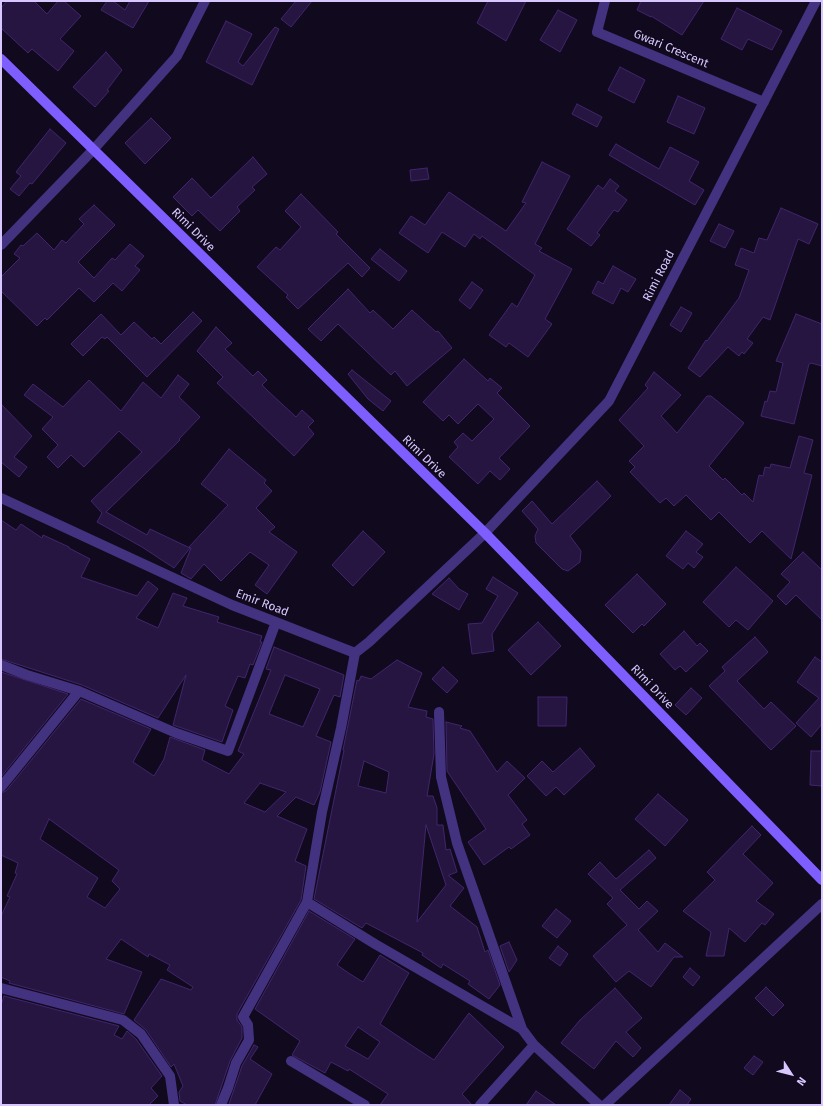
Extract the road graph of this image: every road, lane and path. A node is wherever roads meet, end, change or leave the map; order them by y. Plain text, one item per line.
1 (205, 1) edge
2 (605, 1) edge
3 (816, 1) edge
4 (1, 59) edge
5 (764, 102) junction
6 (93, 150) junction
7 (1, 245) edge
8 (1, 498) edge
9 (485, 533) junction
10 (276, 622) junction
11 (355, 653) junction
12 (1, 664) edge
13 (79, 691) junction
14 (439, 712) dead end
15 (1, 787) edge
16 (822, 880) edge
17 (307, 902) junction
18 (822, 904) edge
19 (1, 988) edge
20 (522, 1030) junction
21 (534, 1045) junction
22 (291, 1061) dead end
23 (174, 1105) edge
24 (221, 1105) edge
25 (365, 1105) edge
26 (480, 1105) edge
27 (599, 1105) edge
28 (605, 1105) edge

1 - 6 street
2 - 5 street, Gwari Crescent
3 - 5 street, Rimi Road
4 - 6 street, Rimi Drive
5 - 9 street, Rimi Road
6 - 7 street
6 - 9 street, Rimi Drive
8 - 10 street, Emir Road
9 - 11 street
9 - 16 street, Rimi Drive
10 - 11 street, Emir Road
10 - 13 street
11 - 17 street
12 - 13 street
13 - 15 street
14 - 20 street
17 - 20 street
17 - 24 street
18 - 28 street
19 - 23 street
20 - 21 street
21 - 26 street
21 - 27 street
22 - 25 street

